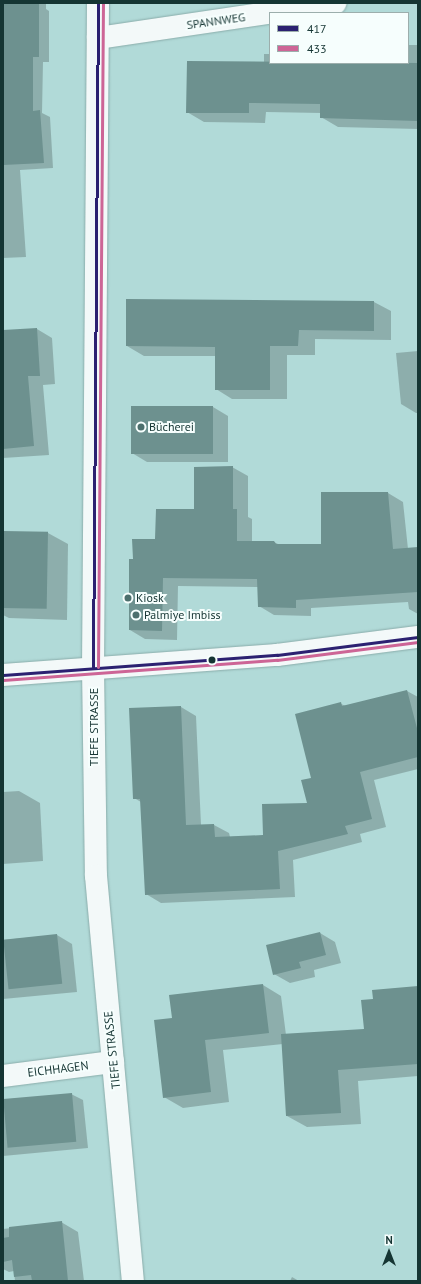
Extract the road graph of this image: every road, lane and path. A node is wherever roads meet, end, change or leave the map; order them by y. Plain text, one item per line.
1 (98, 3) edge
2 (335, 3) edge
3 (274, 12) edge
4 (269, 13) edge
5 (98, 38) junction
6 (418, 637) edge
7 (94, 667) junction
8 (3, 675) edge
9 (113, 1062) junction
10 (3, 1076) edge
11 (133, 1281) edge

1 - 5 main road, TIEFE STRASSE
2 - 3 main road, SPANNWEG
4 - 5 main road, SPANNWEG
5 - 7 main road, TIEFE STRASSE
6 - 7 main road
7 - 8 main road
7 - 9 main road, TIEFE STRASSE
9 - 10 main road, EICHHAGEN
9 - 11 main road, TIEFE STRASSE

